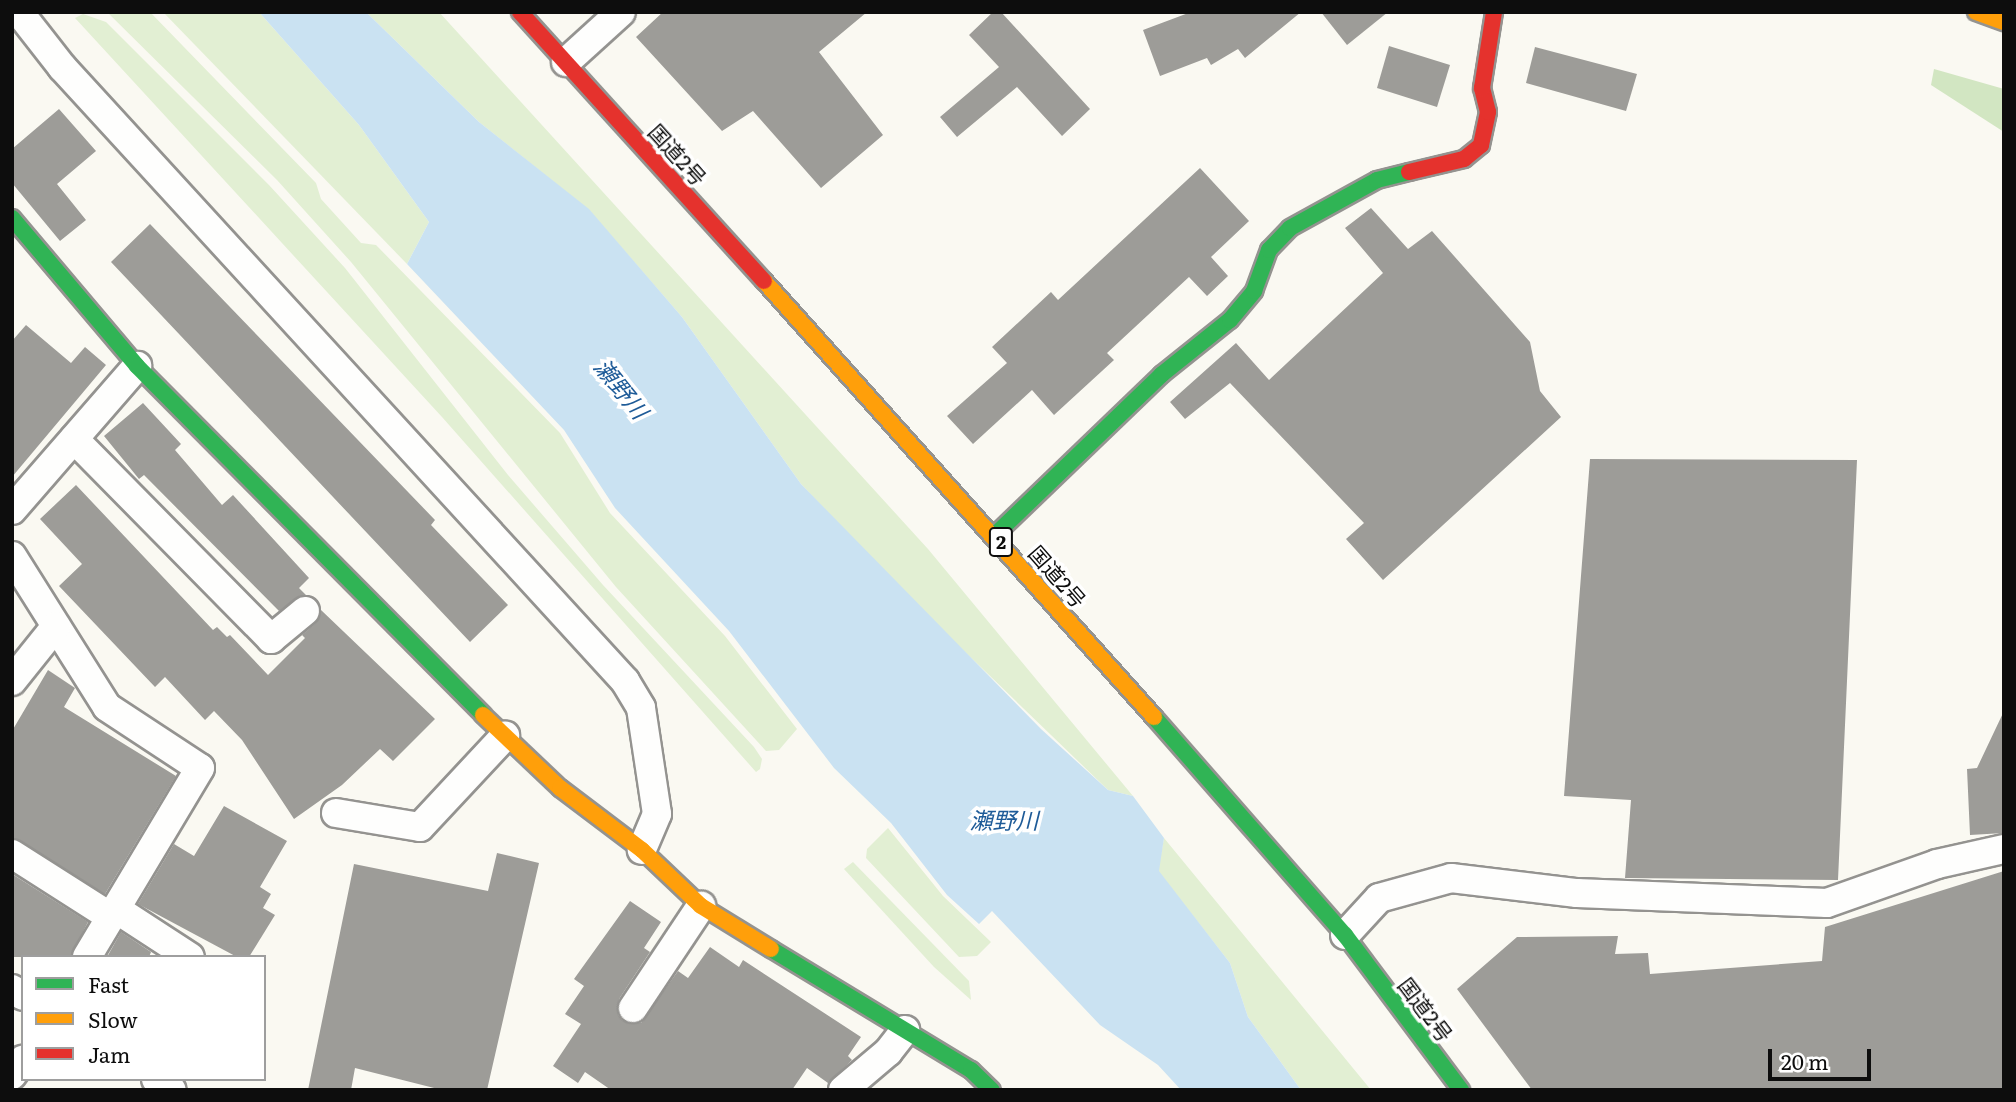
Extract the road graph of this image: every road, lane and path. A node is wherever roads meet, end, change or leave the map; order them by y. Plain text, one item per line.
1 (19, 12) edge
2 (520, 12) edge
3 (621, 12) edge
4 (1494, 12) edge
5 (1976, 12) edge
6 (2004, 22) edge
7 (566, 62) junction
8 (12, 218) edge
9 (137, 366) junction
10 (74, 439) junction
11 (12, 510) edge
12 (995, 535) junction
13 (12, 556) edge
14 (305, 611) dead end
15 (56, 626) junction
16 (12, 681) edge
17 (505, 736) junction
18 (336, 813) dead end
19 (2004, 849) edge
20 (642, 850) junction
21 (12, 854) edge
22 (701, 906) junction
23 (113, 913) junction
24 (1345, 936) junction
25 (88, 955) edge
26 (186, 955) edge
27 (633, 1008) dead end
28 (905, 1030) junction
29 (843, 1090) edge
30 (992, 1090) edge
31 (1461, 1090) edge

1 - 20 street
2 - 7 main road, 国道2号 / 2
3 - 7 street
4 - 12 main road
5 - 6 main road
7 - 12 main road, 国道2号 / 2
8 - 9 main road
9 - 10 street
9 - 17 main road
10 - 11 street
10 - 14 street
12 - 24 main road, 国道2号 / 2
13 - 15 street
15 - 16 street
15 - 23 street
17 - 18 street
17 - 20 main road
19 - 24 street
20 - 22 main road
21 - 23 street
22 - 27 street
22 - 28 main road
23 - 25 street
23 - 26 street
24 - 31 main road, 国道2号 / 2
28 - 29 street
28 - 30 main road

